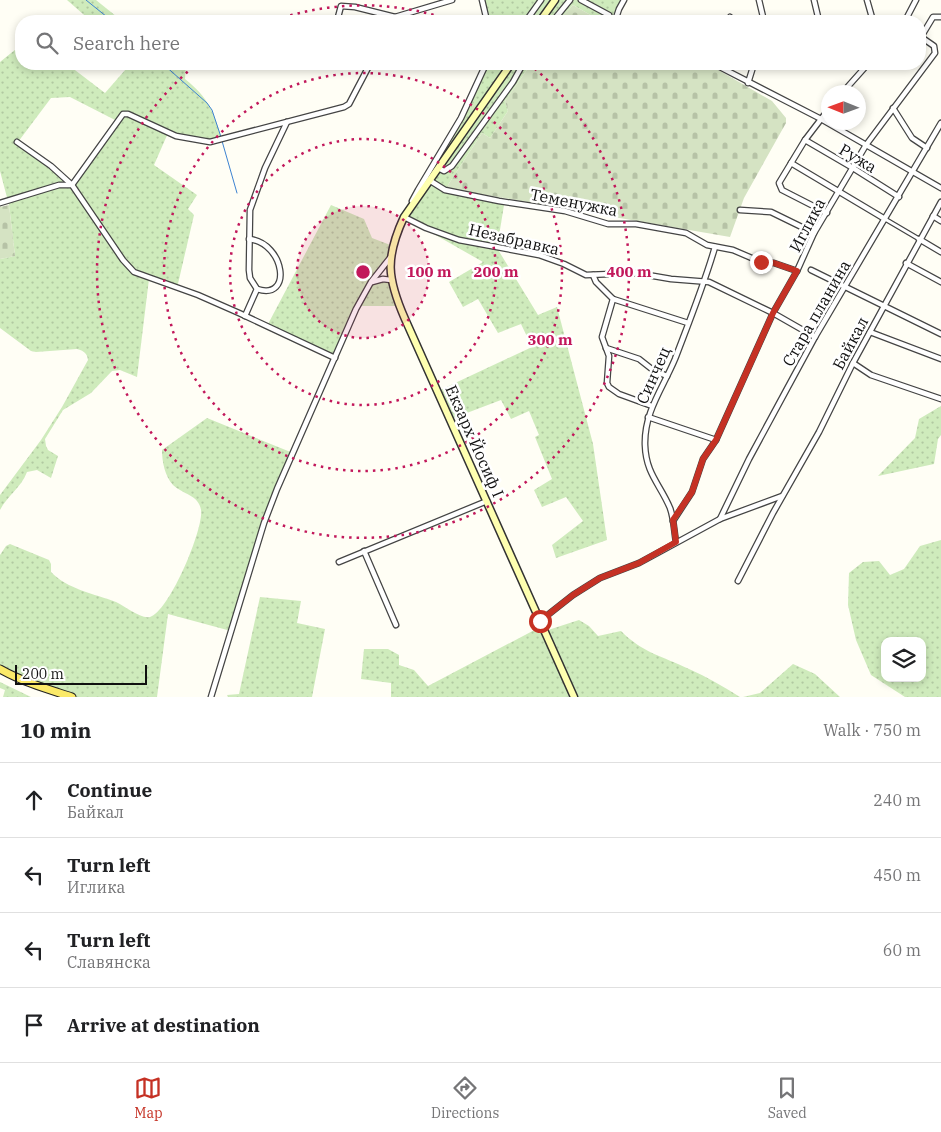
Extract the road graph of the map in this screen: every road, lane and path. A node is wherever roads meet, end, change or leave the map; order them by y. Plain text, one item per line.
1 (452, 0) edge
2 (482, 0) edge
3 (541, 0) edge
4 (555, 0) edge
5 (570, 0) edge
6 (581, 0) edge
7 (624, 0) edge
8 (759, 0) edge
9 (814, 0) edge
10 (867, 0) edge
11 (916, 0) edge
12 (339, 15) edge
13 (382, 15) edge
14 (406, 15) edge
15 (485, 15) edge
16 (530, 15) edge
17 (544, 15) edge
18 (558, 15) edge
19 (609, 15) dead end
20 (618, 15) edge
21 (763, 15) edge
22 (818, 15) edge
23 (871, 15) edge
24 (908, 15) edge
25 (941, 17) edge
26 (926, 28) edge
27 (926, 40) edge
28 (926, 65) edge
29 (367, 70) edge
30 (484, 70) edge
31 (507, 70) edge
32 (520, 70) edge
33 (725, 70) edge
34 (753, 70) edge
35 (863, 70) edge
36 (922, 70) edge
37 (748, 83) junction
38 (849, 85) edge
39 (894, 108) junction
40 (461, 118) junction
41 (821, 119) joint
42 (287, 122) junction
43 (471, 122) junction
44 (941, 125) edge
45 (840, 130) edge
46 (805, 140) junction
47 (18, 142) dead end
48 (866, 145) junction
49 (927, 148) junction
50 (792, 163) junction
51 (438, 168) junction
52 (853, 168) junction
53 (913, 172) junction
54 (430, 179) junction
55 (72, 185) junction
56 (941, 188) edge
57 (840, 191) junction
58 (899, 197) junction
59 (941, 202) edge
60 (0, 203) edge
61 (410, 207) junction
62 (740, 210) dead end
63 (827, 213) junction
64 (933, 216) junction
65 (404, 217) junction
66 (886, 219) junction
67 (941, 221) edge
68 (814, 233) junction
69 (249, 239) junction
70 (919, 239) junction
71 (714, 247) junction
72 (941, 252) edge
73 (391, 257) junction
74 (906, 263) junction
75 (811, 270) dead end
76 (797, 271) junction
77 (593, 275) junction
78 (391, 280) junction
79 (371, 282) junction
80 (705, 282) junction
81 (941, 282) edge
82 (844, 286) junction
83 (257, 289) junction
84 (613, 298) junction
85 (883, 307) junction
86 (773, 313) junction
87 (245, 316) junction
88 (688, 324) junction
89 (870, 332) junction
90 (941, 334) edge
91 (815, 337) junction
92 (606, 348) junction
93 (335, 358) junction
94 (941, 359) edge
95 (853, 363) junction
96 (667, 376) junction
97 (941, 399) edge
98 (652, 406) junction
99 (648, 417) junction
100 (716, 440) junction
101 (783, 496) junction
102 (487, 501) junction
103 (673, 520) junction
104 (720, 520) junction
105 (676, 542) junction
106 (364, 551) junction
107 (339, 562) dead end
108 (738, 582) dead end
109 (540, 621) junction
110 (396, 625) dead end
111 (0, 669) edge
112 (72, 697) edge
113 (211, 697) edge
114 (574, 697) edge

1 - 14 street
2 - 15 street
3 - 16 street
4 - 17 main road
5 - 18 street
6 - 19 street
7 - 20 street
8 - 21 street
9 - 22 street
10 - 23 street
11 - 24 street
12 - 13 street
25 - 26 street
27 - 28 street, Иглика
29 - 42 street
30 - 40 street, Екзарх Йосиф I
31 - 43 main road, Екзарх Йосиф I
32 - 51 street
33 - 37 street
34 - 37 street
35 - 38 street
36 - 39 street, Иглика
37 - 41 street
39 - 48 street, Иглика
39 - 49 street
40 - 43 street
40 - 61 street, Екзарх Йосиф I
41 - 46 street
42 - 55 street
42 - 69 street
43 - 51 main road, Екзарх Йосиф I
44 - 49 street, Стара планина
45 - 48 street
46 - 50 street
46 - 52 street, Ружа
47 - 55 street
48 - 52 street, Иглика
48 - 53 street
49 - 53 street, Стара планина
50 - 57 street
50 - 63 street
51 - 54 main road, Екзарх Йосиф I
52 - 57 street, Иглика
52 - 58 street, Ружа
53 - 56 street
53 - 58 street, Стара планина
54 - 61 main road, Екзарх Йосиф I
54 - 71 street, Теменужка
55 - 60 street
55 - 87 street
57 - 63 street, Иглика
57 - 66 street
58 - 66 street, Стара планина
59 - 64 street, Байкал
61 - 65 main road, Екзарх Йосиф I
62 - 68 street
63 - 68 street, Иглика
64 - 67 street
64 - 70 street, Байкал
65 - 73 main road, Екзарх Йосиф I
65 - 77 street, Незабравка
66 - 70 street
66 - 82 street, Стара планина
68 - 76 street, Иглика
69 - 83 street
69 - 83 street
70 - 72 street
70 - 74 street, Байкал
71 - 76 street, Теменужка
71 - 80 street, Синчец
73 - 78 main road, Екзарх Йосиф I
73 - 79 street
74 - 81 street
74 - 85 street, Байкал
75 - 82 street
76 - 86 street, Иглика
77 - 80 street, Незабравка
77 - 84 street
78 - 79 street
78 - 102 main road, Екзарх Йосиф I
79 - 93 street
80 - 86 street, Незабравка
80 - 88 street, Синчец
82 - 85 street
82 - 91 street, Стара планина
83 - 87 street
84 - 88 street
84 - 92 street
85 - 89 street, Байкал
85 - 90 street
86 - 91 street, Незабравка
86 - 100 street, Иглика
87 - 93 street
88 - 96 street, Синчец
89 - 94 street
89 - 95 street, Байкал
91 - 104 street, Стара планина
92 - 96 street
92 - 98 street
93 - 113 street
95 - 97 street
95 - 101 street, Байкал
96 - 98 street, Синчец
98 - 99 street, Синчец
99 - 100 street
99 - 103 street, Синчец
100 - 103 street, Иглика
101 - 104 street
101 - 108 street, Байкал
102 - 106 street
102 - 109 main road, Екзарх Йосиф I
103 - 105 street, Синчец
104 - 105 street
105 - 109 street
106 - 107 street
106 - 110 street
109 - 114 main road, Екзарх Йосиф I
111 - 112 main road

